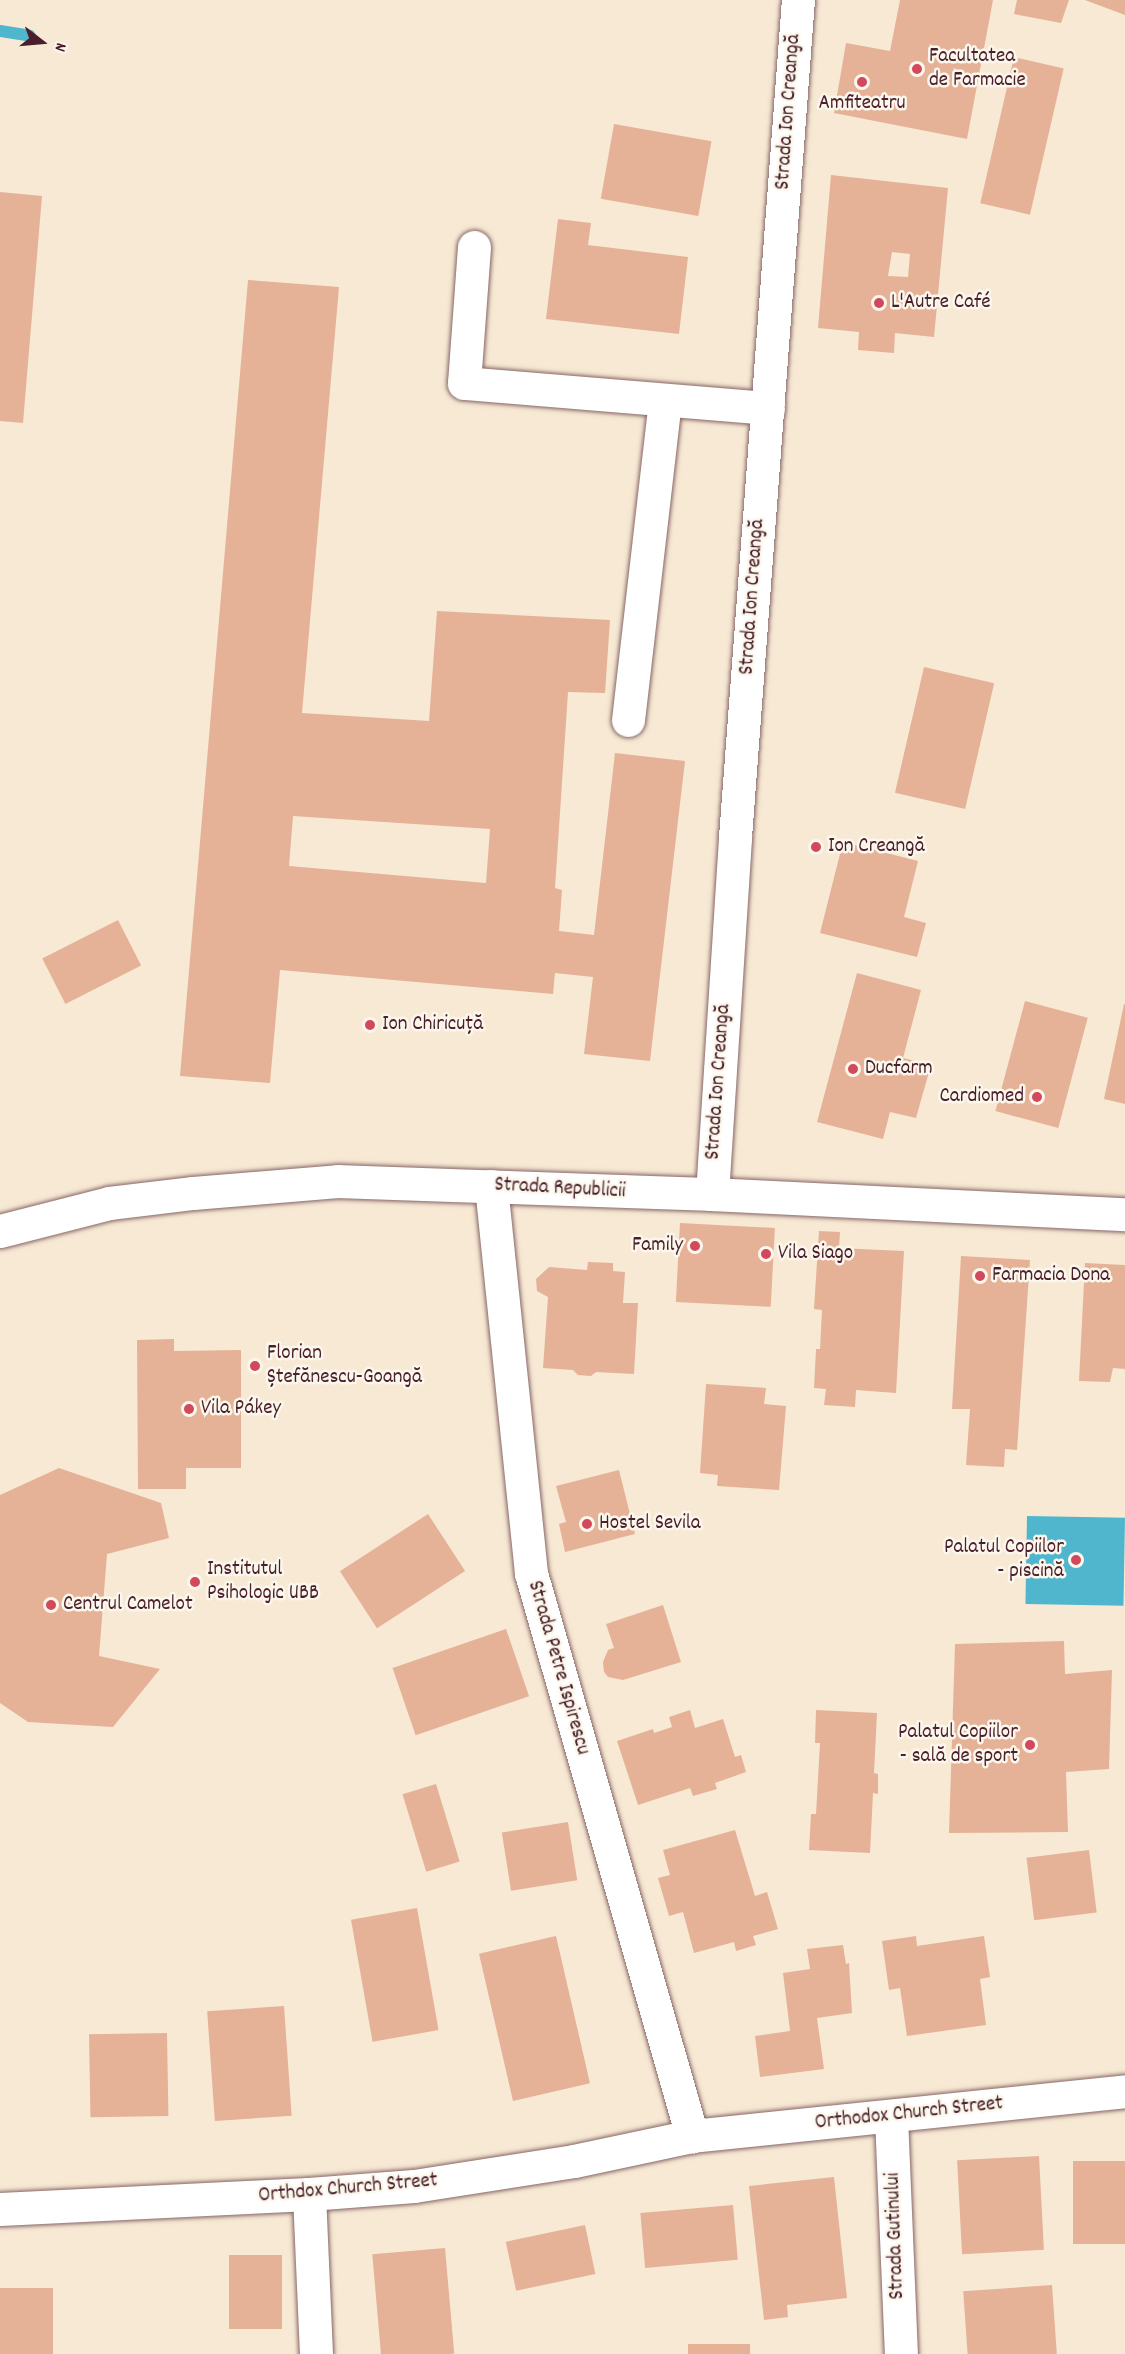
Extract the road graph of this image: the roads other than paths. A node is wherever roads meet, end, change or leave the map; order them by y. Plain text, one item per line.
1 (798, 0) edge
2 (474, 247) dead end
3 (665, 400) junction
4 (768, 408) junction
5 (628, 720) dead end
6 (491, 1186) junction
7 (712, 1194) junction
8 (1125, 1214) edge
9 (0, 1231) edge
10 (1125, 2091) edge
11 (891, 2117) junction
12 (692, 2136) junction
13 (309, 2194) junction
14 (0, 2209) edge
15 (316, 2354) edge
16 (901, 2354) edge

1 - 4 street, Strada Ion Creangă
2 - 3 street
3 - 4 street
3 - 5 street
4 - 7 street, Strada Ion Creangă
6 - 7 street, Strada Republicii
6 - 9 street, Strada Republicii
6 - 12 street, Strada Petre Ispirescu
7 - 8 street, Strada Republicii
10 - 11 street, Orthodox Church Street
11 - 12 street, Orthodox Church Street
11 - 16 street, Strada Gutinului
12 - 13 street, Orthdox Church Street
13 - 14 street, Orthdox Church Street
13 - 15 street

